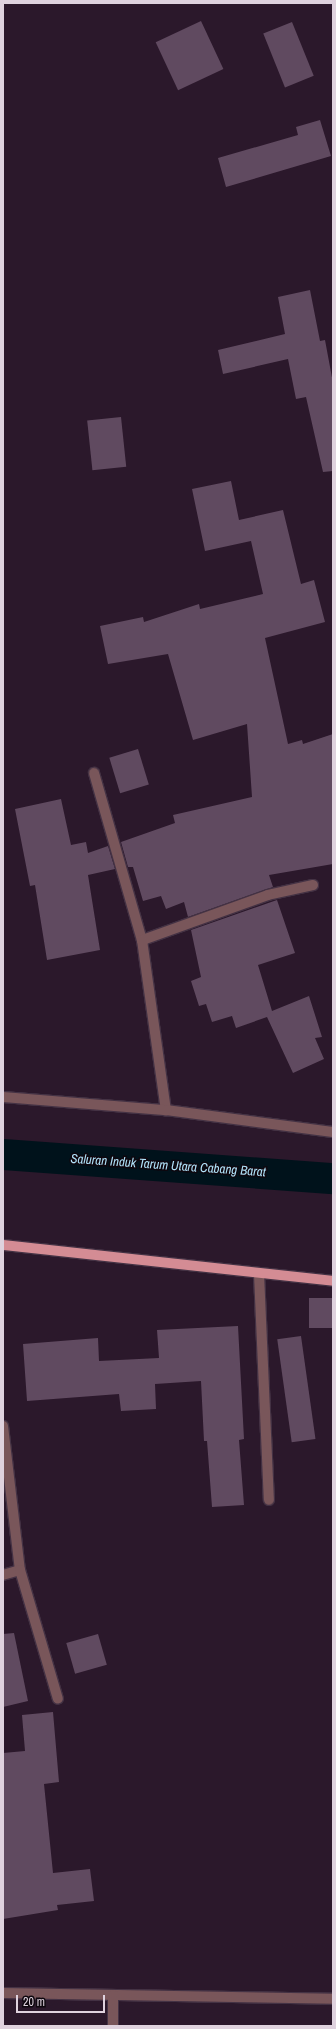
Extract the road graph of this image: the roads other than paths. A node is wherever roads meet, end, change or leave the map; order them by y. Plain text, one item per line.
1 (94, 773) dead end
2 (313, 885) dead end
3 (142, 940) junction
4 (3, 1097) edge
5 (166, 1110) junction
6 (333, 1132) edge
7 (3, 1245) edge
8 (259, 1274) junction
9 (333, 1281) edge
10 (3, 1426) edge
11 (269, 1500) dead end
12 (20, 1570) junction
13 (3, 1575) edge
14 (58, 1699) dead end
15 (3, 1993) edge
16 (113, 1995) junction
17 (333, 1999) edge
18 (113, 2026) edge

1 - 3 street
2 - 3 street
3 - 5 street
4 - 5 street
5 - 6 street
7 - 8 main road
8 - 9 main road
8 - 11 street
10 - 12 street
12 - 13 street
12 - 14 street
15 - 16 street
16 - 17 street
16 - 18 street

